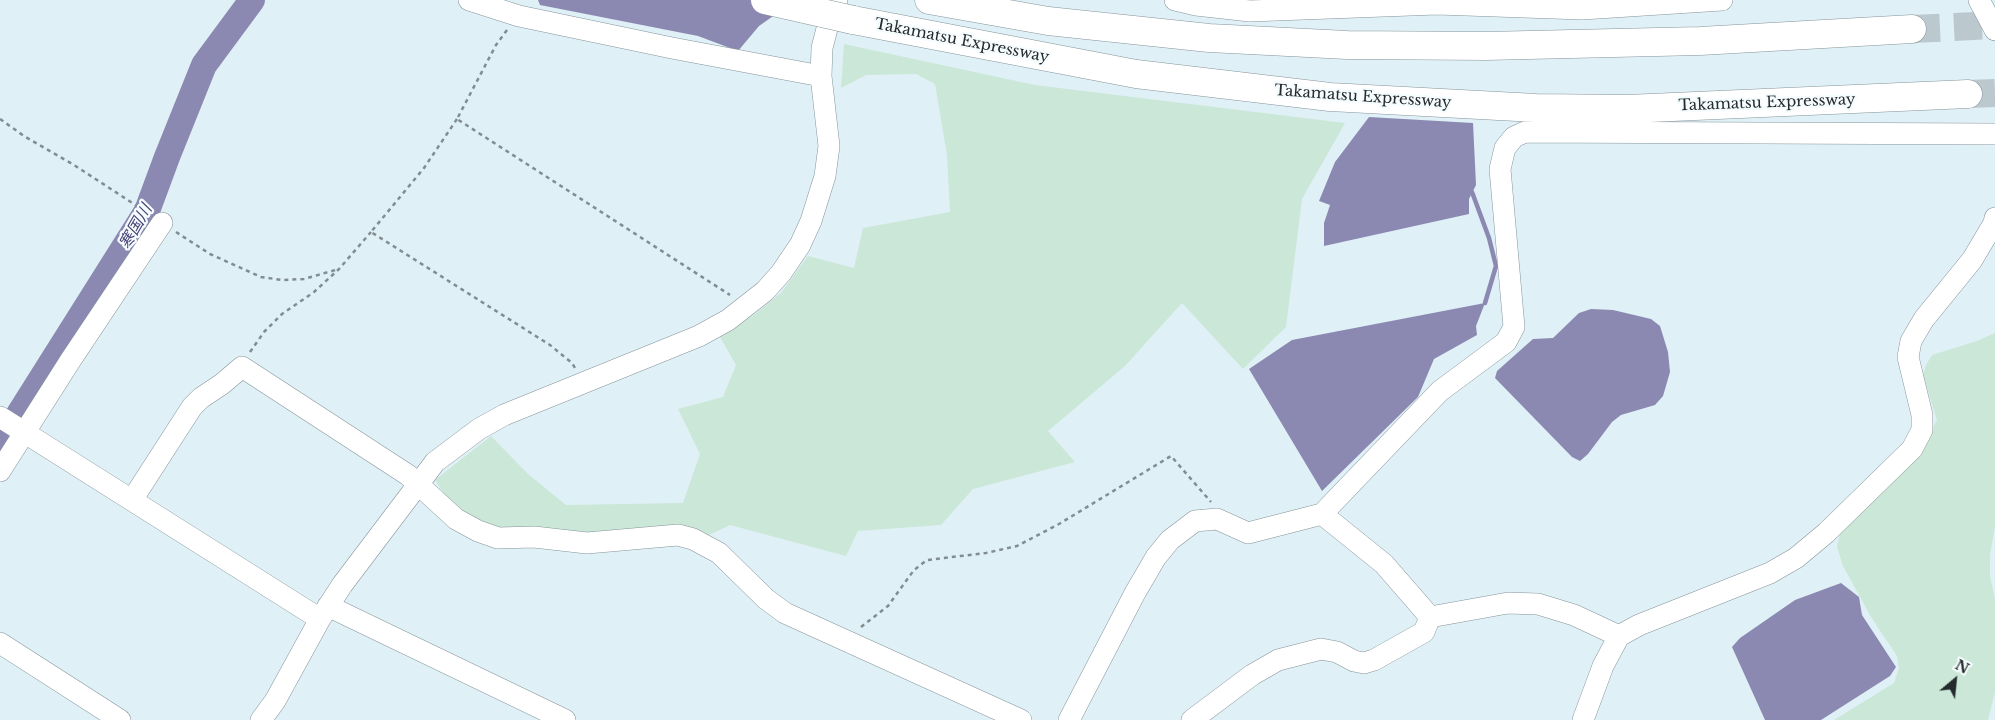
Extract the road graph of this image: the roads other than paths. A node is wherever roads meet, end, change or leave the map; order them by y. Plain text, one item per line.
1 (469, 0) edge
2 (765, 0) edge
3 (929, 0) edge
4 (1175, 0) edge
5 (1722, 0) edge
6 (1979, 0) edge
7 (845, 10) edge
8 (1912, 29) tunnel mouth
9 (1995, 30) edge
10 (821, 76) junction
11 (1968, 94) tunnel mouth
12 (1995, 134) edge
13 (1995, 218) edge
14 (162, 223) road end
15 (0, 417) edge
16 (24, 432) junction
17 (0, 471) edge
18 (418, 483) junction
19 (132, 500) junction
20 (1322, 514) junction
21 (324, 613) junction
22 (1430, 617) junction
23 (1619, 636) junction
24 (0, 643) edge
25 (120, 720) edge
26 (261, 720) edge
27 (565, 720) edge
28 (1021, 720) edge
29 (1069, 720) edge
30 (1192, 720) edge
31 (1583, 720) edge

1 - 10 street
2 - 7 highway, Takamatsu Expressway, bridge
3 - 8 highway
4 - 5 street
6 - 9 street
7 - 10 street
7 - 11 highway, Takamatsu Expressway
10 - 18 street
12 - 20 street
13 - 23 street
14 - 16 street
15 - 16 street
16 - 17 street
16 - 19 street
18 - 19 street
18 - 21 street
18 - 28 street
19 - 21 street
20 - 22 street
20 - 29 street
21 - 26 street
21 - 27 street
22 - 23 street
22 - 30 street
23 - 31 street
24 - 25 street

